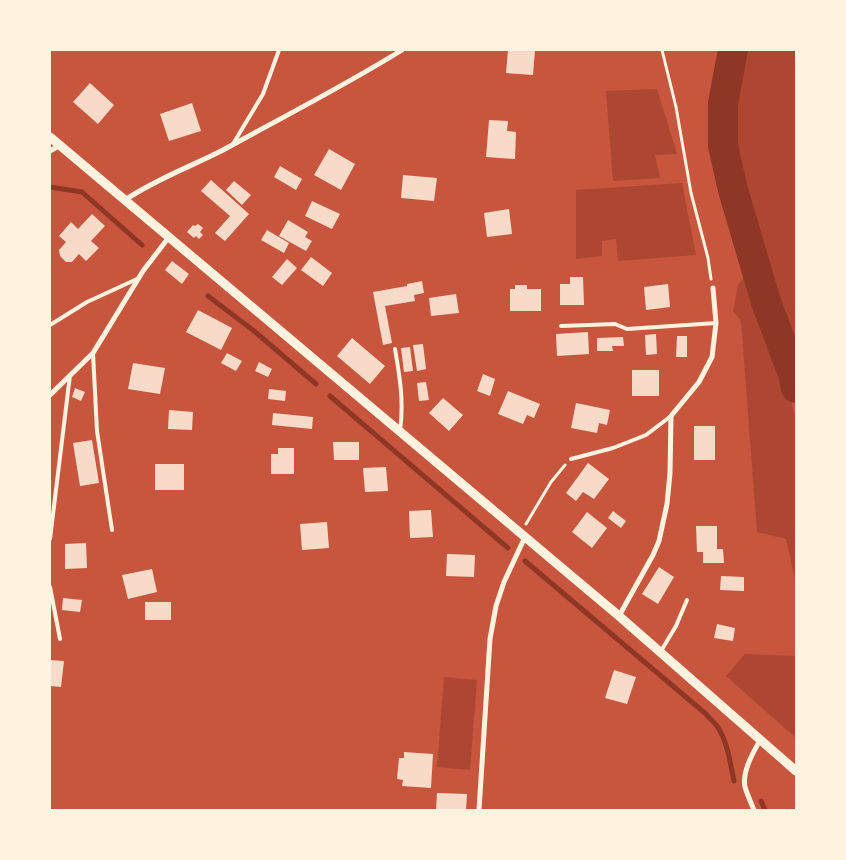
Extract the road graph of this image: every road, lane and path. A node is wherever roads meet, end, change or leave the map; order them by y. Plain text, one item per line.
1 (278, 50) edge
2 (402, 50) edge
3 (662, 50) edge
4 (50, 137) edge
5 (233, 144) junction
6 (60, 145) junction
7 (50, 151) edge
8 (125, 200) junction
9 (169, 237) junction
10 (139, 278) junction
11 (713, 288) joint
12 (716, 323) junction
13 (50, 325) edge
14 (561, 326) dead end
15 (395, 349) dead end
16 (93, 353) junction
17 (70, 375) junction
18 (51, 392) edge
19 (671, 416) junction
20 (400, 432) junction
21 (571, 459) joint
22 (112, 530) dead end
23 (523, 535) junction
24 (50, 539) edge
25 (50, 588) edge
26 (687, 600) dead end
27 (619, 616) junction
28 (60, 639) dead end
29 (660, 652) junction
30 (760, 740) junction
31 (796, 771) edge
32 (479, 810) edge
33 (754, 810) edge

1 - 5 lane
2 - 5 street
3 - 11 path
4 - 6 street
5 - 8 street
6 - 7 street
6 - 8 street
8 - 9 street
9 - 10 street
9 - 20 street
10 - 13 lane
10 - 16 street
11 - 12 street
12 - 14 lane
12 - 19 street
15 - 20 lane
16 - 17 street
16 - 22 lane
17 - 18 street
17 - 24 lane
19 - 21 lane
19 - 27 street
20 - 23 street
21 - 23 path
23 - 27 street
23 - 32 street
25 - 28 lane
26 - 29 lane
27 - 29 street
29 - 30 street
30 - 31 street
30 - 33 street

